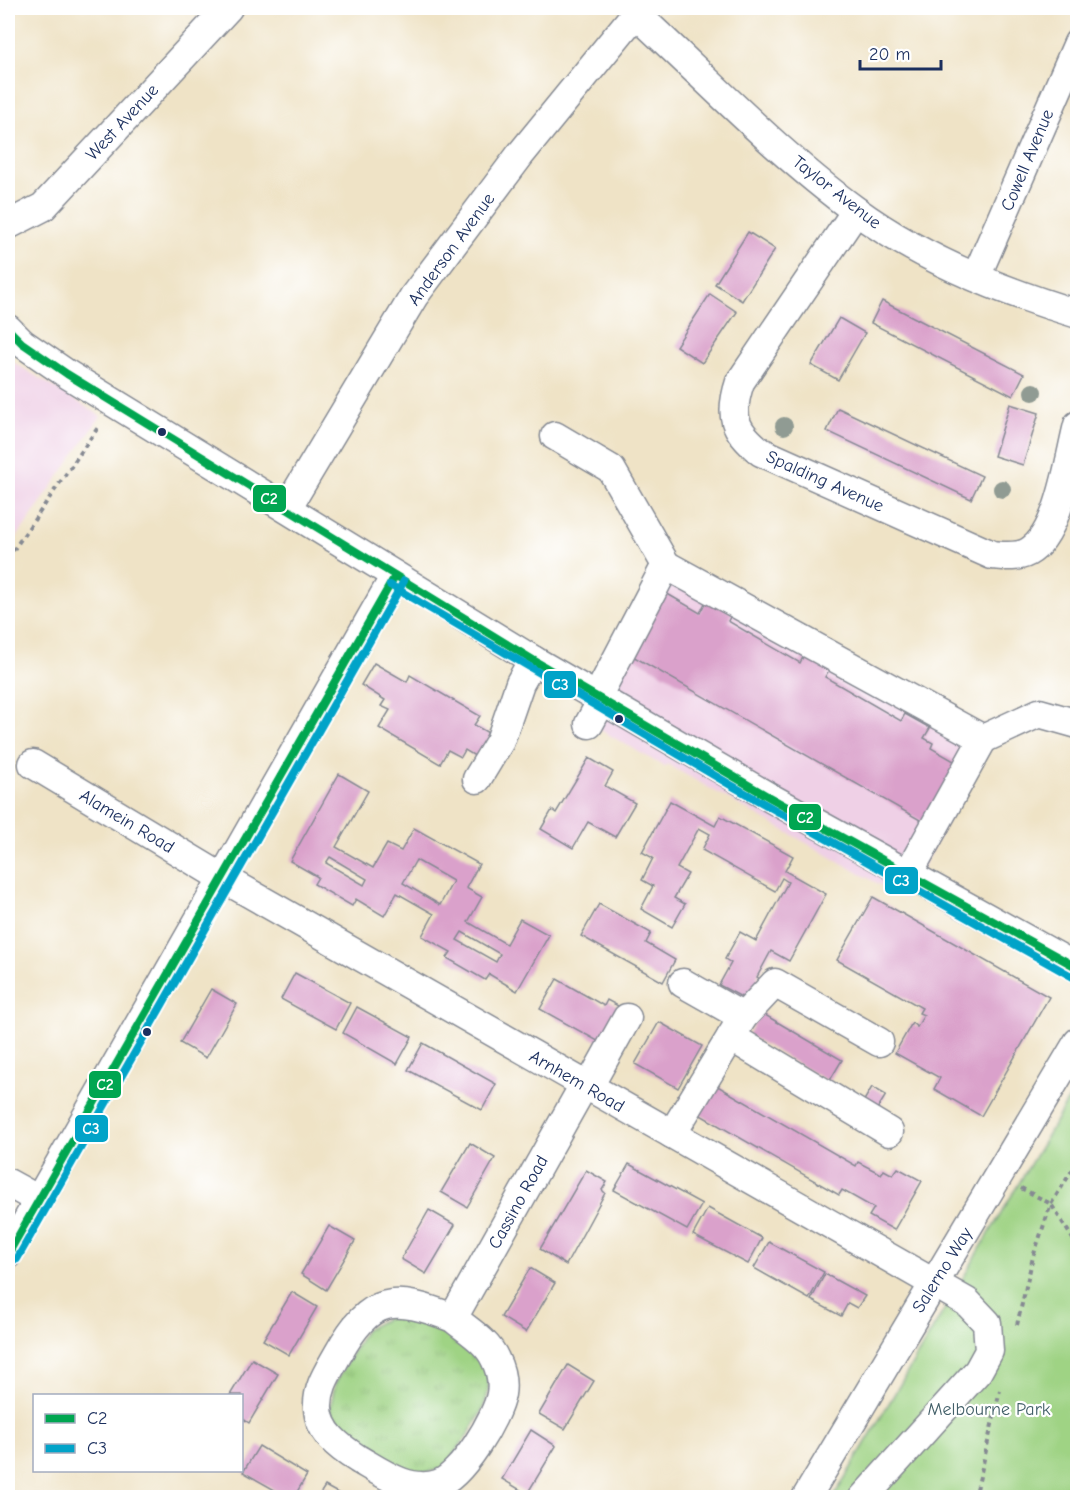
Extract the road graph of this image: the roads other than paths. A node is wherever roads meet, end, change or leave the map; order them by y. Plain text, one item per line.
1 (228, 8) edge
2 (637, 10) edge
3 (1077, 43) edge
4 (856, 211) junction
5 (8, 225) edge
6 (976, 277) junction
7 (1077, 314) edge
8 (8, 329) edge
9 (1077, 425) edge
10 (555, 436) dead end
11 (287, 508) junction
12 (666, 565) junction
13 (395, 576) junction
14 (533, 660) junction
15 (596, 707) junction
16 (1077, 724) edge
17 (984, 739) junction
18 (33, 764) dead end
19 (477, 779) dead end
20 (908, 874) junction
21 (222, 877) junction
22 (1077, 968) edge
23 (683, 983) dead end
24 (627, 1018) dead end
25 (737, 1027) junction
26 (879, 1042) dead end
27 (1077, 1042) edge
28 (586, 1086) junction
29 (889, 1132) dead end
30 (672, 1134) junction
31 (8, 1183) edge
32 (39, 1200) junction
33 (8, 1254) edge
34 (933, 1282) junction
35 (453, 1318) junction
36 (806, 1497) edge
37 (864, 1497) edge

1 - 5 street, West Avenue
2 - 4 street, Taylor Avenue
2 - 11 street, Anderson Avenue
3 - 6 street, Cowell Avenue
4 - 6 street, Taylor Avenue
4 - 9 street, Spalding Avenue
6 - 7 street, Taylor Avenue
8 - 11 street
10 - 12 street
11 - 13 street
12 - 15 street
12 - 17 street
13 - 14 street
13 - 21 street
14 - 15 street
14 - 19 street
15 - 20 street
16 - 17 street
17 - 20 street
18 - 21 street, Alamein Road
20 - 22 street
21 - 28 street, Arnhem Road
21 - 32 street
23 - 25 street
24 - 28 street, Cassino Road
25 - 26 street
25 - 29 street
25 - 30 street
27 - 34 street, Salerno Way
28 - 30 street, Arnhem Road
28 - 35 street, Cassino Road
30 - 34 street, Arnhem Road
31 - 32 street
32 - 33 street
34 - 36 street, Salerno Way
34 - 37 street, Arnhem Road
35 - 35 street

